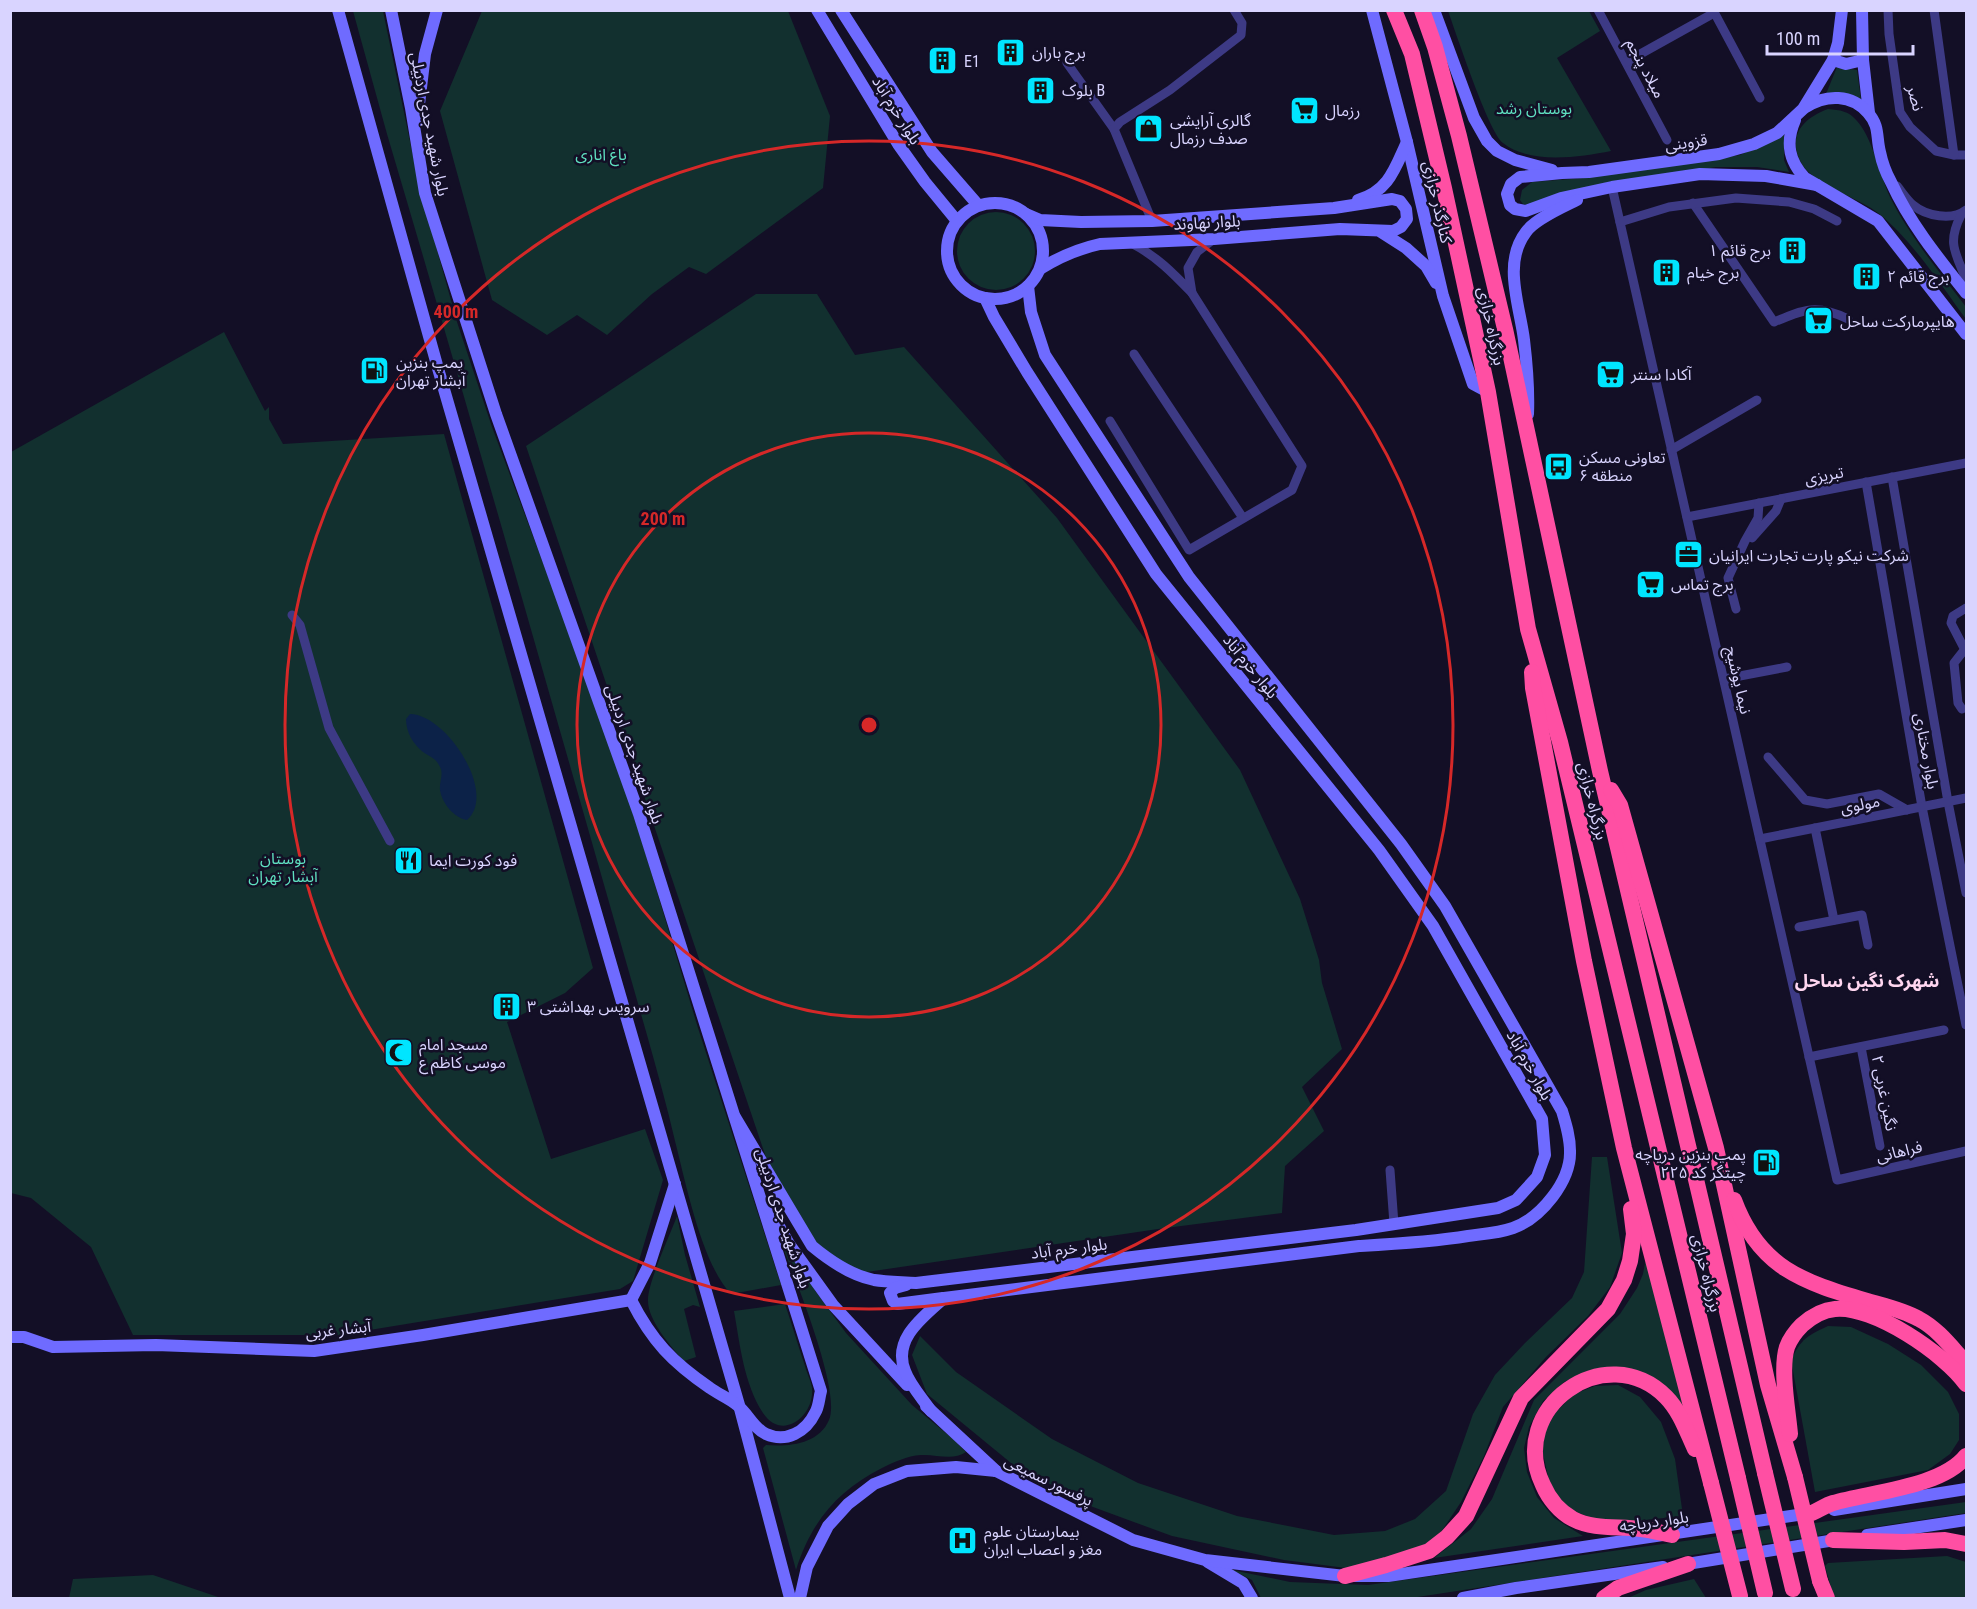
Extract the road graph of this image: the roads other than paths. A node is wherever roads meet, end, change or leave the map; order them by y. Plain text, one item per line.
1 (338, 10) edge
2 (391, 10) edge
3 (437, 10) edge
4 (817, 10) edge
5 (842, 10) edge
6 (1234, 10) edge
7 (1372, 10) edge
8 (1394, 10) edge
9 (1422, 10) edge
10 (1434, 10) edge
11 (1598, 10) edge
12 (1842, 10) edge
13 (1862, 10) edge
14 (1888, 10) edge
15 (1934, 10) edge
16 (1714, 12) edge
17 (1833, 60) junction
18 (1863, 60) junction
19 (1067, 63) dead end
20 (1626, 63) junction
21 (1760, 98) dead end
22 (1803, 109) junction
23 (1869, 113) junction
24 (1114, 129) junction
25 (416, 137) junction
26 (1666, 140) dead end
27 (1407, 142) junction
28 (1954, 155) junction
29 (1966, 155) edge
30 (1886, 172) junction
31 (1562, 173) junction
32 (1817, 185) junction
33 (1612, 187) junction
34 (1590, 193) junction
35 (1693, 203) junction
36 (978, 205) junction
37 (1334, 208) junction
38 (1964, 212) edge
39 (1026, 214) junction
40 (957, 221) junction
41 (1152, 221) junction
42 (1620, 222) junction
43 (1838, 222) dead end
44 (1382, 232) junction
45 (1214, 239) junction
46 (1131, 242) junction
47 (1040, 269) junction
48 (1966, 279) edge
49 (1028, 286) junction
50 (1192, 293) junction
51 (1966, 293) edge
52 (1443, 296) junction
53 (985, 298) junction
54 (1848, 319) dead end
55 (1966, 334) edge
56 (1134, 354) dead end
57 (1488, 392) junction
58 (1756, 400) dead end
59 (1110, 421) dead end
60 (1528, 442) junction
61 (1671, 450) junction
62 (1966, 463) edge
63 (1144, 477) junction
64 (1892, 477) junction
65 (1866, 482) junction
66 (1129, 485) junction
67 (1781, 499) junction
68 (1759, 503) junction
69 (1687, 517) junction
70 (1243, 518) junction
71 (1742, 548) junction
72 (1189, 550) junction
73 (1176, 557) junction
74 (1966, 608) edge
75 (1736, 609) dead end
76 (292, 615) dead end
77 (1528, 629) junction
78 (1966, 651) edge
79 (1787, 667) dead end
80 (1724, 679) junction
81 (1962, 709) dead end
82 (1768, 757) dead end
83 (1600, 771) junction
84 (1966, 798) edge
85 (1948, 802) junction
86 (1922, 807) junction
87 (1907, 810) junction
88 (1815, 828) junction
89 (1760, 840) junction
90 (390, 842) dead end
91 (1966, 893) edge
92 (1834, 920) junction
93 (1799, 927) dead end
94 (1868, 945) dead end
95 (1966, 1024) edge
96 (1944, 1030) dead end
97 (1861, 1047) junction
98 (1809, 1057) junction
99 (735, 1117) junction
100 (1880, 1146) dead end
101 (1624, 1148) junction
102 (1716, 1148) junction
103 (1966, 1151) edge
104 (1390, 1170) dead end
105 (753, 1180) junction
106 (1837, 1180) joint
107 (675, 1184) junction
108 (1394, 1224) junction
109 (1356, 1230) junction
110 (1359, 1246) junction
111 (916, 1283) junction
112 (944, 1298) junction
113 (631, 1300) junction
114 (10, 1337) edge
115 (1966, 1363) edge
116 (1966, 1384) edge
117 (739, 1406) junction
118 (931, 1411) junction
119 (1966, 1455) edge
120 (996, 1471) junction
121 (1795, 1477) junction
122 (1711, 1483) junction
123 (1966, 1489) edge
124 (1812, 1513) junction
125 (1966, 1520) edge
126 (1672, 1535) junction
127 (1833, 1540) junction
128 (1966, 1544) edge
129 (1205, 1560) junction
130 (1688, 1564) junction
131 (1345, 1576) junction
132 (1794, 1594) edge
133 (1766, 1596) edge
134 (1740, 1598) edge
135 (790, 1599) edge
136 (800, 1599) edge
137 (1252, 1599) edge
138 (1463, 1599) edge
139 (1604, 1599) edge
140 (1825, 1599) edge

1 - 107 street, بلوار شهید جدی اردبیلی
2 - 25 street, بلوار شهید جدی اردبیلی
3 - 25 street
4 - 40 street, بلوار خرم آباد
5 - 36 street, بلوار خرم آباد
6 - 24 street
7 - 27 street, کنارگذر خرازی
8 - 57 highway, بزرگراه خرازی
9 - 60 highway, بزرگراه خرازی
10 - 31 street
11 - 20 street, میلاد پنجم
12 - 17 street
13 - 18 street
14 - 28 street, نصر
15 - 28 street
16 - 20 street
16 - 21 street
17 - 18 street
17 - 22 street
18 - 23 street
19 - 24 street
20 - 26 street, میلاد پنجم
22 - 23 street
22 - 31 street, قزوینی
22 - 32 street
23 - 30 street
24 - 41 street
25 - 99 street, بلوار شهید جدی اردبیلی
27 - 37 street
27 - 52 street, کنارگذر خرازی
28 - 29 street, نصر
30 - 38 street
30 - 51 street
31 - 34 street, قزوینی
32 - 33 street, قزوینی
32 - 55 street
33 - 34 street, قزوینی
33 - 42 street, نیما یوشیج
34 - 60 street
35 - 42 street
35 - 43 street
35 - 54 street
36 - 39 street
36 - 40 street
37 - 41 street, بلوار نهاوند
37 - 44 street
38 - 48 street
39 - 41 street, بلوار نهاوند
39 - 47 street
40 - 53 street
42 - 61 street, نیما یوشیج
44 - 45 street, بلوار نهاوند
44 - 52 street
45 - 46 street, بلوار نهاوند
45 - 50 street
46 - 47 street, بلوار نهاوند
46 - 50 street
47 - 49 street
49 - 53 street
49 - 66 street, بلوار خرم آباد
50 - 70 street
52 - 57 street, کنارگذر خرازی
53 - 108 street, بلوار خرم آباد
56 - 70 street
57 - 77 highway, بزرگراه خرازی
58 - 61 street
59 - 63 street
60 - 83 highway, بزرگراه خرازی
61 - 69 street, نیما یوشیج
62 - 64 street, تبریزی
63 - 66 street
63 - 72 street
64 - 65 street, تبریزی
64 - 85 street, بلوار مختاری
65 - 67 street, تبریزی
65 - 86 street, بلوار مختاری
66 - 73 street, بلوار خرم آباد
67 - 68 street, تبریزی
67 - 71 street
68 - 69 street, تبریزی
68 - 71 street
69 - 80 street, نیما یوشیج
70 - 72 street
71 - 75 street
72 - 73 street
73 - 110 street, بلوار خرم آباد
74 - 78 street
76 - 90 street
77 - 101 highway
77 - 133 highway, بزرگراه خرازی, bridge
78 - 81 street
79 - 80 street
80 - 89 street, نیما یوشیج
82 - 87 street
83 - 102 highway
83 - 132 highway, بزرگراه خرازی, bridge
84 - 85 street, مولوی
85 - 86 street, مولوی
85 - 91 street, بلوار مختاری
86 - 87 street, مولوی
86 - 95 street, بلوار مختاری
87 - 88 street, مولوی
88 - 89 street, مولوی
88 - 92 street
89 - 98 street, نیما یوشیج
92 - 93 street
92 - 94 street
96 - 97 street
97 - 98 street
97 - 100 street, نگین غربی ۲
98 - 106 street, نیما یوشیج
99 - 105 street, بلوار شهید جدی اردبیلی
99 - 111 street, بلوار خرم آباد
101 - 122 highway
101 - 131 highway
102 - 115 highway
102 - 121 highway
103 - 106 street, فراهانی
104 - 108 street
105 - 117 street, بلوار شهید جدی اردبیلی
105 - 118 street
107 - 113 street
107 - 117 street, بلوار شهید جدی اردبیلی
108 - 109 street, بلوار خرم آباد
109 - 110 street
109 - 111 street, بلوار خرم آباد
110 - 112 street, بلوار خرم آباد
111 - 112 street, بلوار خرم آباد
112 - 118 street
113 - 114 street, آبشار غربی
113 - 117 street
116 - 121 highway
117 - 135 street, بلوار شهید جدی اردبیلی
118 - 120 street
119 - 124 highway
120 - 129 street, پرفسور سمیعی
120 - 136 street, پرفسور سمیعی
121 - 140 highway, bridge
122 - 126 highway
122 - 134 highway, bridge
123 - 124 street, بلوار دریاچه
124 - 126 street, بلوار دریاچه
125 - 127 street
126 - 131 street, بلوار دریاچه
127 - 128 highway
127 - 130 street
129 - 131 street, پرفسور سمیعی
129 - 137 street
130 - 138 street
130 - 139 highway

